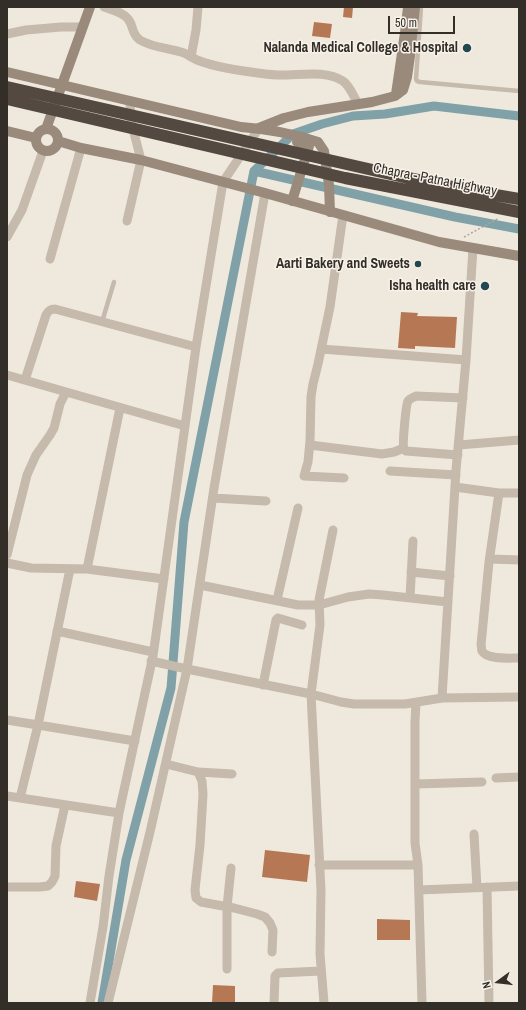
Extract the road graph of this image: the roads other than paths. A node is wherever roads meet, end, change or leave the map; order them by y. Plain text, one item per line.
1 (90, 7) edge
2 (104, 7) edge
3 (198, 7) edge
4 (408, 7) edge
5 (415, 7) edge
6 (421, 7) edge
7 (83, 27) junction
8 (7, 34) edge
9 (191, 57) junction
10 (7, 72) edge
11 (62, 85) junction
12 (7, 87) edge
13 (519, 91) edge
14 (395, 96) junction
15 (7, 99) edge
16 (130, 101) junction
17 (358, 104) junction
18 (46, 129) junction
19 (257, 130) junction
20 (7, 131) edge
21 (36, 138) junction
22 (295, 138) junction
23 (58, 142) junction
24 (81, 148) junction
25 (43, 151) junction
26 (141, 160) junction
27 (351, 165) junction
28 (348, 178) junction
29 (223, 182) junction
30 (262, 193) junction
31 (519, 199) edge
32 (292, 201) junction
33 (330, 212) junction
34 (519, 212) edge
35 (343, 215) junction
36 (127, 221) dead end
37 (7, 236) edge
38 (472, 248) junction
39 (519, 256) edge
40 (50, 259) dead end
41 (114, 282) dead end
42 (102, 322) junction
43 (196, 348) junction
44 (321, 349) junction
45 (466, 360) junction
46 (7, 375) edge
47 (25, 380) junction
48 (66, 392) junction
49 (463, 398) junction
50 (120, 408) junction
51 (185, 426) junction
52 (519, 440) edge
53 (310, 445) junction
54 (459, 445) junction
55 (404, 448) junction
56 (458, 455) junction
57 (390, 471) dead end
58 (456, 474) junction
59 (344, 478) dead end
60 (455, 487) junction
61 (499, 492) junction
62 (519, 493) edge
63 (213, 498) junction
64 (266, 501) dead end
65 (298, 508) dead end
66 (333, 530) dead end
67 (413, 541) dead end
68 (7, 555) edge
69 (490, 559) junction
70 (519, 560) edge
71 (7, 563) edge
72 (70, 569) junction
73 (87, 570) junction
74 (411, 572) junction
75 (450, 576) junction
76 (164, 579) junction
77 (200, 585) junction
78 (410, 598) junction
79 (277, 600) junction
80 (448, 602) junction
81 (319, 605) junction
82 (302, 625) dead end
83 (57, 631) junction
84 (152, 656) junction
85 (519, 658) edge
86 (185, 669) junction
87 (263, 685) junction
88 (311, 694) junction
89 (519, 697) edge
90 (442, 698) junction
91 (416, 703) junction
92 (7, 720) edge
93 (38, 725) junction
94 (135, 741) junction
95 (166, 764) junction
96 (198, 772) junction
97 (232, 774) dead end
98 (519, 777) edge
99 (496, 778) dead end
100 (482, 782) dead end
101 (416, 784) junction
102 (7, 796) edge
103 (20, 798) junction
104 (65, 805) junction
105 (119, 813) junction
106 (474, 834) dead end
107 (320, 865) junction
108 (418, 865) junction
109 (231, 868) dead end
110 (519, 886) edge
111 (7, 887) edge
112 (487, 887) junction
113 (477, 888) junction
114 (419, 890) junction
115 (227, 907) junction
116 (272, 952) dead end
117 (227, 969) dead end
118 (321, 971) junction
119 (90, 1003) edge
120 (108, 1003) edge
121 (274, 1003) edge
122 (324, 1003) edge
123 (422, 1003) edge
124 (489, 1003) edge

1 - 7 street
2 - 9 street
3 - 9 street
4 - 14 street
5 - 14 street
6 - 13 lane
7 - 8 street
7 - 11 street
9 - 17 street
10 - 11 street
11 - 16 street
11 - 18 street
12 - 27 highway, Chapra - Patna Highway
14 - 17 street
15 - 28 highway, Chapra - Patna Highway
16 - 19 street
16 - 26 street
17 - 19 street
18 - 21 street
18 - 23 street
19 - 22 street
19 - 29 street
20 - 21 street
21 - 25 street
22 - 32 street
22 - 33 street
23 - 24 street
23 - 25 street
24 - 26 street
24 - 40 street
25 - 37 street
26 - 29 street
26 - 36 street
27 - 28 highway
27 - 31 highway, Chapra - Patna Highway
28 - 34 highway, Chapra - Patna Highway
29 - 30 street
29 - 43 street
30 - 32 street
30 - 63 street
32 - 33 street
33 - 35 street
35 - 38 street
35 - 44 street
38 - 39 street
38 - 45 street
41 - 42 lane
42 - 43 street
42 - 47 street
43 - 51 street
44 - 45 street
44 - 53 street
45 - 49 street
46 - 47 street
47 - 48 street
48 - 50 street
48 - 68 street
49 - 54 street
49 - 55 street
50 - 51 street
50 - 73 street
51 - 76 street
52 - 54 street
53 - 55 street
53 - 59 street
54 - 56 street
55 - 56 street
56 - 58 street
57 - 58 street
58 - 60 street
60 - 61 street
60 - 75 street
61 - 62 street
61 - 69 street
63 - 64 street
63 - 77 street
65 - 79 street
66 - 81 street
67 - 74 street
69 - 70 street
69 - 85 street
71 - 72 street
72 - 73 street
72 - 83 street
73 - 76 street
74 - 75 street
74 - 78 street
75 - 80 street
76 - 84 street
77 - 79 street
77 - 86 street
78 - 80 street
78 - 81 street
79 - 81 street
80 - 90 street
81 - 88 street
82 - 87 street
83 - 84 street
83 - 93 street
84 - 86 street
84 - 94 street
86 - 87 street
86 - 95 street
87 - 88 street
88 - 91 street
88 - 107 street
89 - 90 street
90 - 91 street
91 - 101 street
92 - 93 street
93 - 94 street
93 - 103 street
94 - 105 street
95 - 96 street
95 - 120 street
96 - 97 street
96 - 115 street
98 - 99 street
100 - 101 street
101 - 108 street
102 - 103 street
103 - 104 street
104 - 105 street
104 - 111 street
105 - 119 street
106 - 113 street
107 - 108 street
107 - 118 street
108 - 114 street
109 - 115 street
110 - 112 street
112 - 113 street
112 - 124 street
113 - 114 street
114 - 123 street
115 - 116 street
115 - 117 street
118 - 121 street
118 - 122 street

